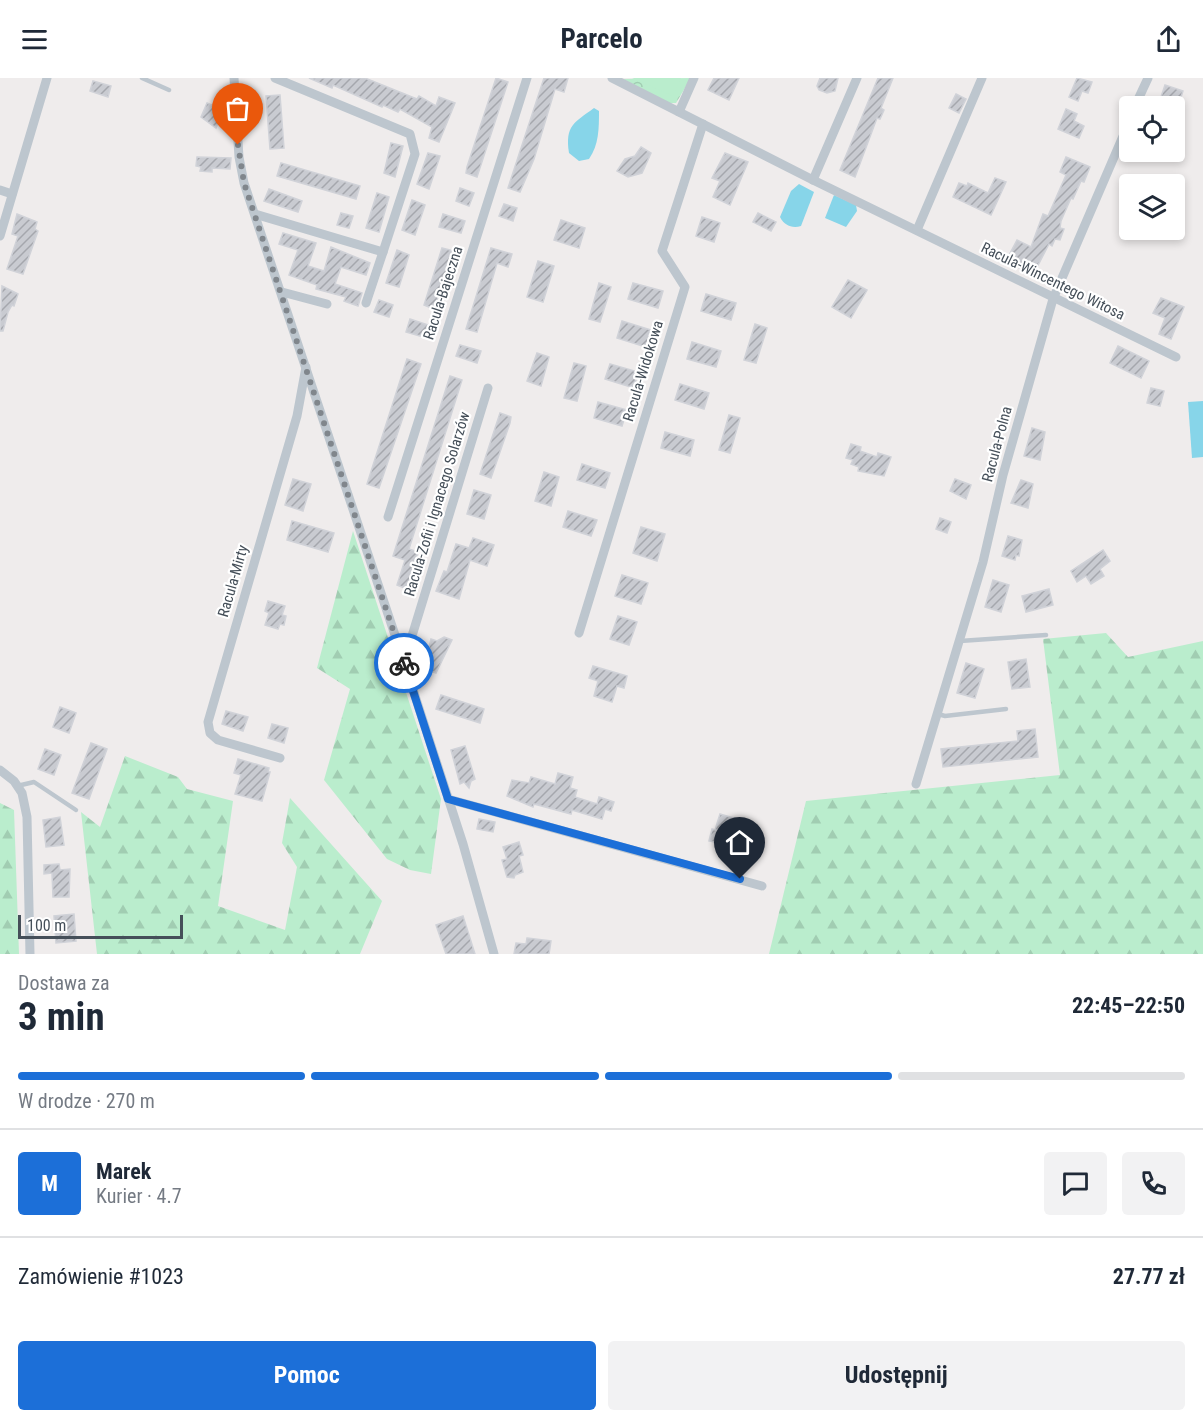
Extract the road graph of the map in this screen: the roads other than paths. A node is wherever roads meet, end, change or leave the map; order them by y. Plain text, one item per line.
1 (47, 78) edge
2 (142, 78) edge
3 (234, 78) edge
4 (275, 78) edge
5 (527, 78) edge
6 (694, 78) edge
7 (857, 78) edge
8 (982, 78) edge
9 (1148, 78) edge
10 (615, 79) edge
11 (169, 90) dead end
12 (1140, 96) edge
13 (679, 112) junction
14 (703, 124) junction
15 (1119, 145) edge
16 (813, 180) junction
17 (0, 190) edge
18 (12, 194) junction
19 (255, 214) junction
20 (917, 230) junction
21 (0, 236) edge
22 (383, 252) junction
23 (282, 292) junction
24 (1053, 298) junction
25 (366, 303) dead end
26 (327, 304) dead end
27 (1176, 357) dead end
28 (306, 365) junction
29 (488, 388) dead end
30 (388, 517) dead end
31 (579, 633) dead end
32 (1046, 635) dead end
33 (960, 641) junction
34 (404, 662) junction
35 (1006, 709) dead end
36 (937, 714) junction
37 (280, 758) dead end
38 (0, 770) edge
39 (916, 783) dead end
40 (17, 786) junction
41 (448, 799) junction
42 (76, 810) dead end
43 (762, 886) dead end
44 (30, 954) edge
45 (494, 954) edge

1 - 18 street
2 - 11 lane
3 - 19 street, Racula-Zofii i Ignacego Solarzów
4 - 22 street
5 - 30 street, Racula-Bajeczna
6 - 13 street
7 - 16 street
8 - 20 street
9 - 12 street
10 - 13 street, Racula-Wincentego Witosa
13 - 14 street, Racula-Wincentego Witosa
14 - 16 street, Racula-Wincentego Witosa
14 - 31 street, Racula-Widokowa
15 - 24 street, Racula-Polna
16 - 20 street, Racula-Wincentego Witosa
17 - 18 street
18 - 21 street
19 - 22 street
19 - 23 street, Racula-Zofii i Ignacego Solarzów
20 - 24 street, Racula-Wincentego Witosa
22 - 25 street
23 - 26 street
23 - 28 street, Racula-Zofii i Ignacego Solarzów
24 - 27 street, Racula-Wincentego Witosa
24 - 33 street, Racula-Polna
28 - 34 street, Racula-Zofii i Ignacego Solarzów
28 - 37 street, Racula-Mirty
29 - 34 street, Racula-Zofii i Ignacego Solarzów
32 - 33 lane
33 - 36 street, Racula-Polna
34 - 41 street, Racula-Zofii i Ignacego Solarzów
35 - 36 lane
36 - 39 street, Racula-Polna
38 - 40 street
40 - 42 lane
40 - 44 street
41 - 43 street
41 - 45 street, Racula-Zofii i Ignacego Solarzów

